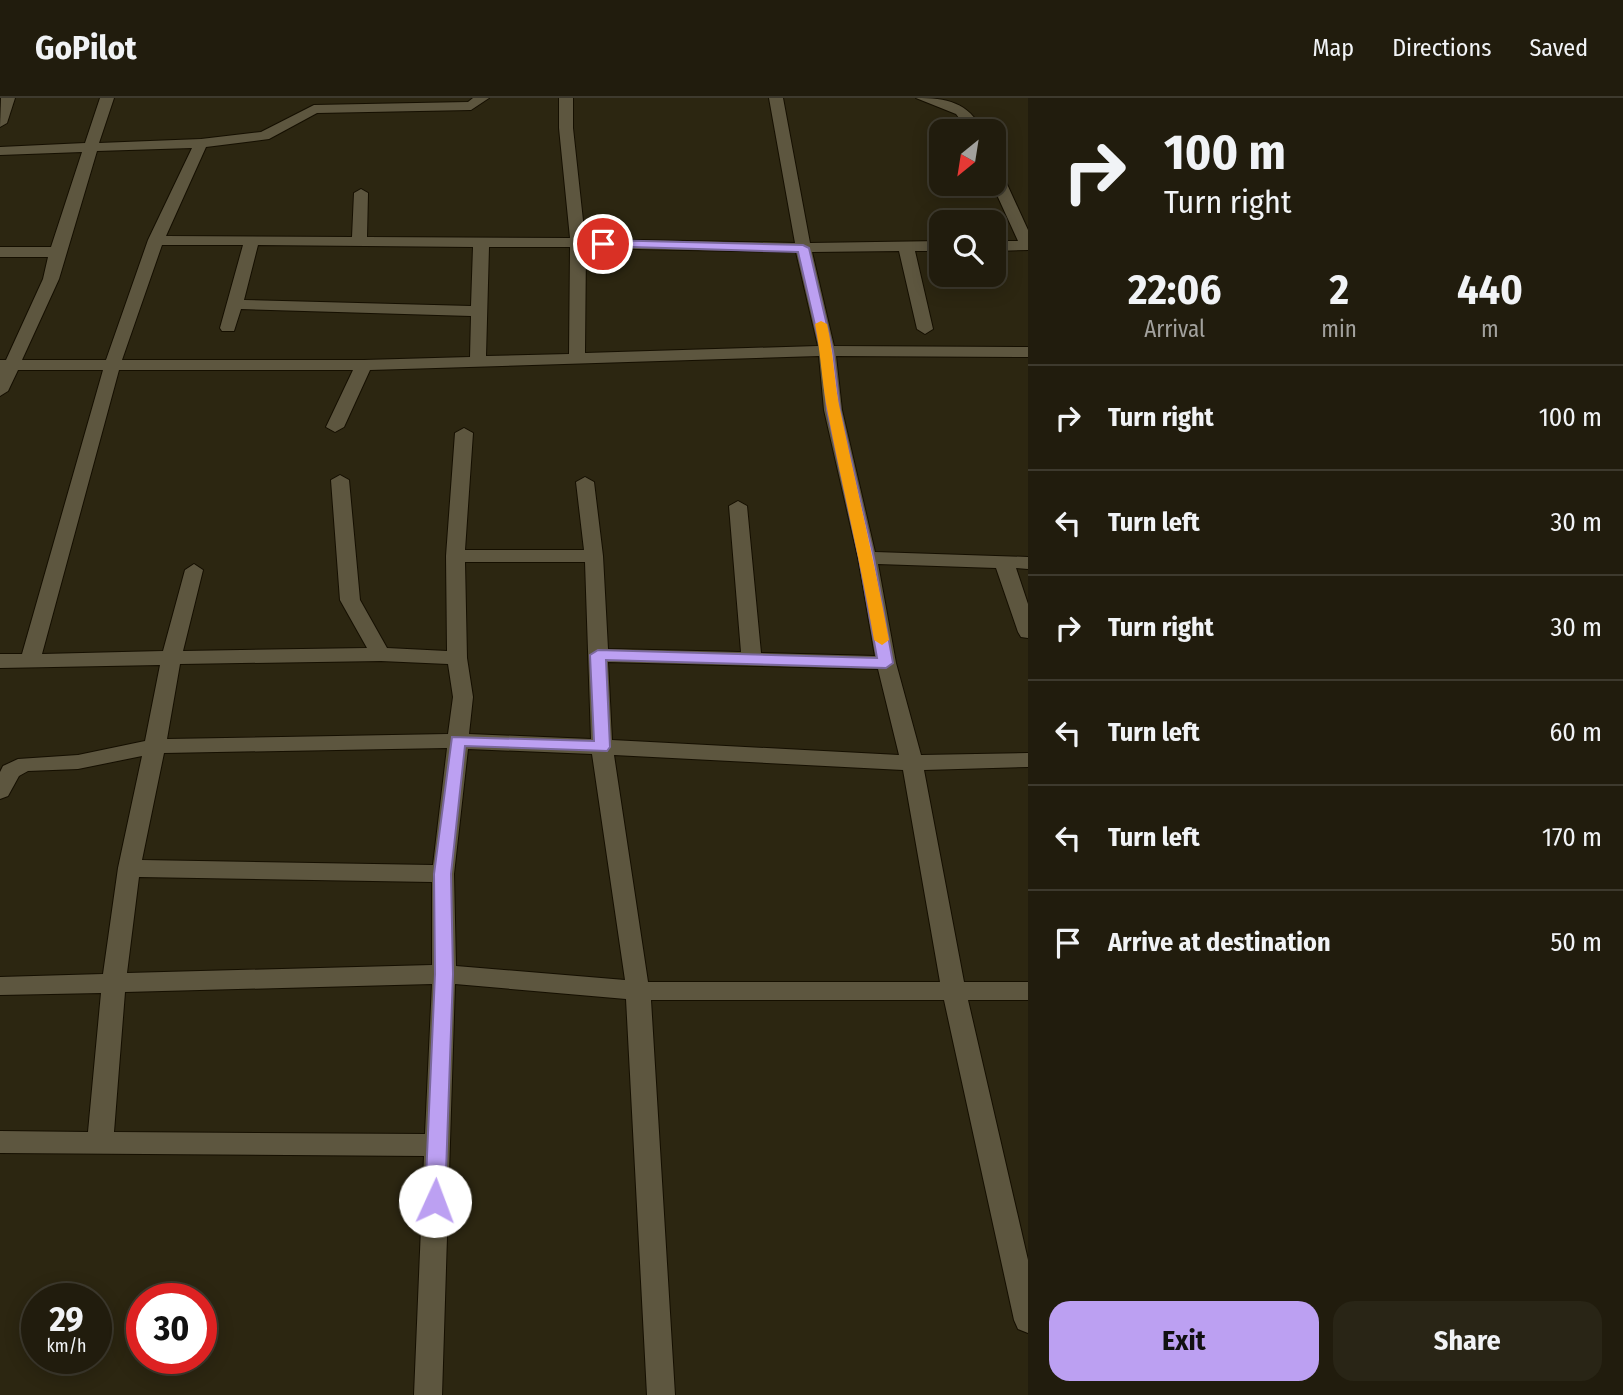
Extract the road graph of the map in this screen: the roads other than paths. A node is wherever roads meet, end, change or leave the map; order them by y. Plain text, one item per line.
1 (8, 98) edge
2 (107, 98) edge
3 (482, 98) edge
4 (566, 98) edge
5 (776, 98) edge
6 (923, 98) edge
7 (971, 119) edge
8 (0, 123) edge
9 (201, 143) junction
10 (92, 149) junction
11 (0, 150) edge
12 (361, 193) dead end
13 (1005, 196) edge
14 (156, 240) junction
15 (252, 242) junction
16 (359, 243) junction
17 (578, 243) junction
18 (481, 244) junction
19 (1027, 245) edge
20 (929, 246) edge
21 (1006, 246) edge
22 (906, 247) junction
23 (803, 248) junction
24 (0, 252) edge
25 (57, 252) junction
26 (235, 304) junction
27 (479, 312) junction
28 (228, 328) dead end
29 (925, 328) dead end
30 (827, 351) junction
31 (1028, 352) edge
32 (577, 358) junction
33 (478, 361) junction
34 (5, 365) edge
35 (364, 365) junction
36 (112, 366) junction
37 (0, 391) edge
38 (335, 427) dead end
39 (464, 433) dead end
40 (340, 480) dead end
41 (585, 482) dead end
42 (738, 506) dead end
43 (455, 556) junction
44 (594, 556) junction
45 (867, 558) junction
46 (1004, 562) junction
47 (1028, 563) edge
48 (194, 570) dead end
49 (1028, 632) edge
50 (381, 654) junction
51 (598, 655) junction
52 (171, 657) junction
53 (457, 658) junction
54 (31, 659) junction
55 (752, 659) junction
56 (0, 661) edge
57 (886, 663) junction
58 (458, 741) junction
59 (155, 747) junction
60 (602, 747) junction
61 (1028, 760) edge
62 (912, 764) junction
63 (0, 791) edge
64 (129, 868) junction
65 (443, 874) junction
66 (444, 974) junction
67 (114, 982) junction
68 (0, 986) edge
69 (638, 991) junction
70 (1028, 991) edge
71 (954, 992) junction
72 (100, 1141) junction
73 (0, 1142) edge
74 (438, 1145) junction
75 (1028, 1320) edge
76 (428, 1395) edge
77 (661, 1395) edge

1 - 8 street
2 - 10 street
3 - 9 street
4 - 17 street
5 - 23 street
6 - 7 street
9 - 10 street
9 - 14 street
10 - 11 street
10 - 25 street
12 - 16 street
13 - 19 street
14 - 15 street
14 - 36 street
15 - 16 street
15 - 26 street
16 - 18 street
17 - 18 street
17 - 23 street
17 - 32 street
18 - 27 street
19 - 21 street
20 - 22 street
22 - 23 street
22 - 29 street
23 - 30 street
24 - 25 street
25 - 34 street
26 - 27 street
26 - 28 street
27 - 33 street
30 - 31 street
30 - 32 street
30 - 45 street
32 - 33 street
33 - 35 street
34 - 36 street
34 - 37 street
35 - 36 street
35 - 38 street
36 - 54 street
39 - 43 street
40 - 50 street
41 - 44 street
42 - 55 street
43 - 44 street
43 - 53 street
44 - 51 street
45 - 46 street
45 - 57 street
46 - 47 street
46 - 49 street
48 - 52 street
50 - 52 street
50 - 53 street
51 - 55 street
51 - 60 street
52 - 54 street
52 - 59 street
53 - 58 street
54 - 56 street
55 - 57 street
57 - 62 street
58 - 59 street
58 - 60 street
58 - 65 street
59 - 63 street
59 - 64 street
60 - 62 street
60 - 69 street
61 - 62 street
62 - 71 street
64 - 65 street
64 - 67 street
65 - 66 street
66 - 67 street
66 - 69 street
66 - 74 street
67 - 68 street
67 - 72 street
69 - 71 street
69 - 77 street
70 - 71 street
71 - 75 street
72 - 73 street
72 - 74 street
74 - 76 street

